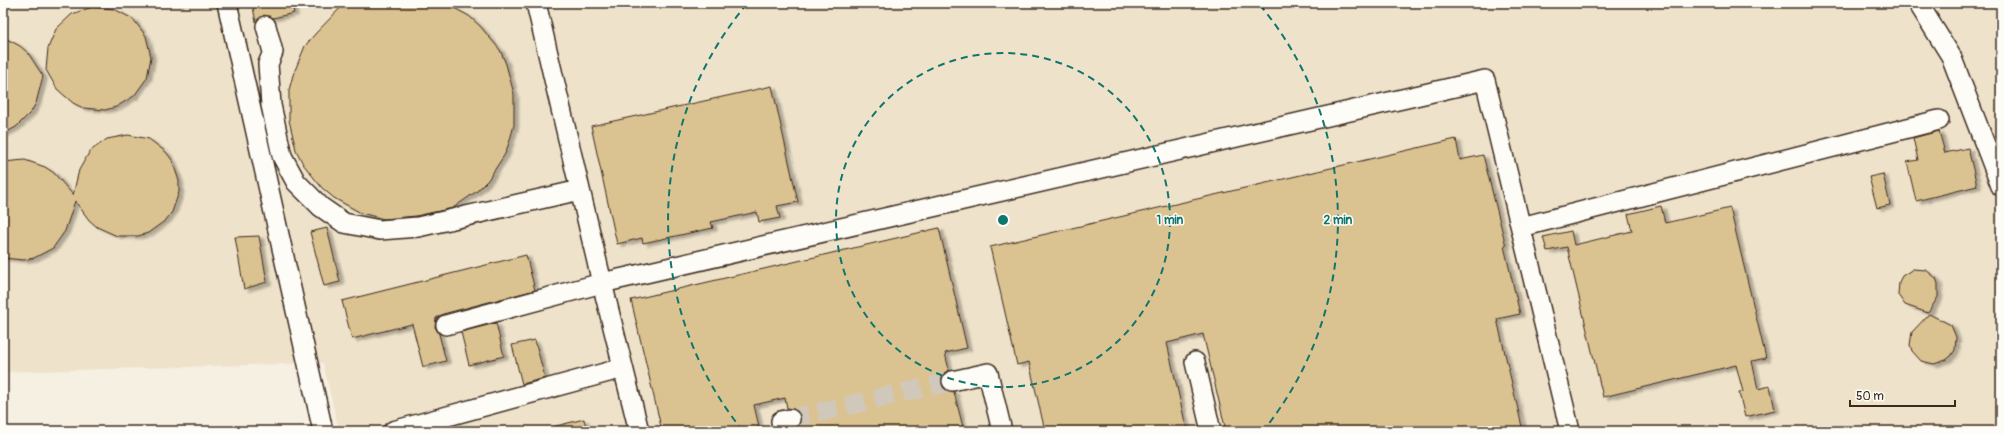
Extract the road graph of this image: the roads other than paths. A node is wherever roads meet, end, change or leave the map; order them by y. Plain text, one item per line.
1 (227, 3) edge
2 (536, 3) edge
3 (1918, 3) edge
4 (266, 26) dead end
5 (1939, 120) dead end
6 (2001, 186) edge
7 (580, 190) junction
8 (1521, 227) junction
9 (602, 283) junction
10 (446, 325) dead end
11 (1195, 362) dead end
12 (623, 368) junction
13 (952, 381) tunnel mouth
14 (323, 431) edge
15 (393, 431) edge
16 (639, 431) edge
17 (1002, 431) edge
18 (1211, 431) edge
19 (1570, 431) edge

1 - 14 street
2 - 7 street
3 - 6 street
4 - 7 street
5 - 8 street
7 - 9 street
8 - 9 street
8 - 19 street
9 - 10 street
9 - 12 street
11 - 18 street
12 - 15 street
12 - 16 street
13 - 17 street

